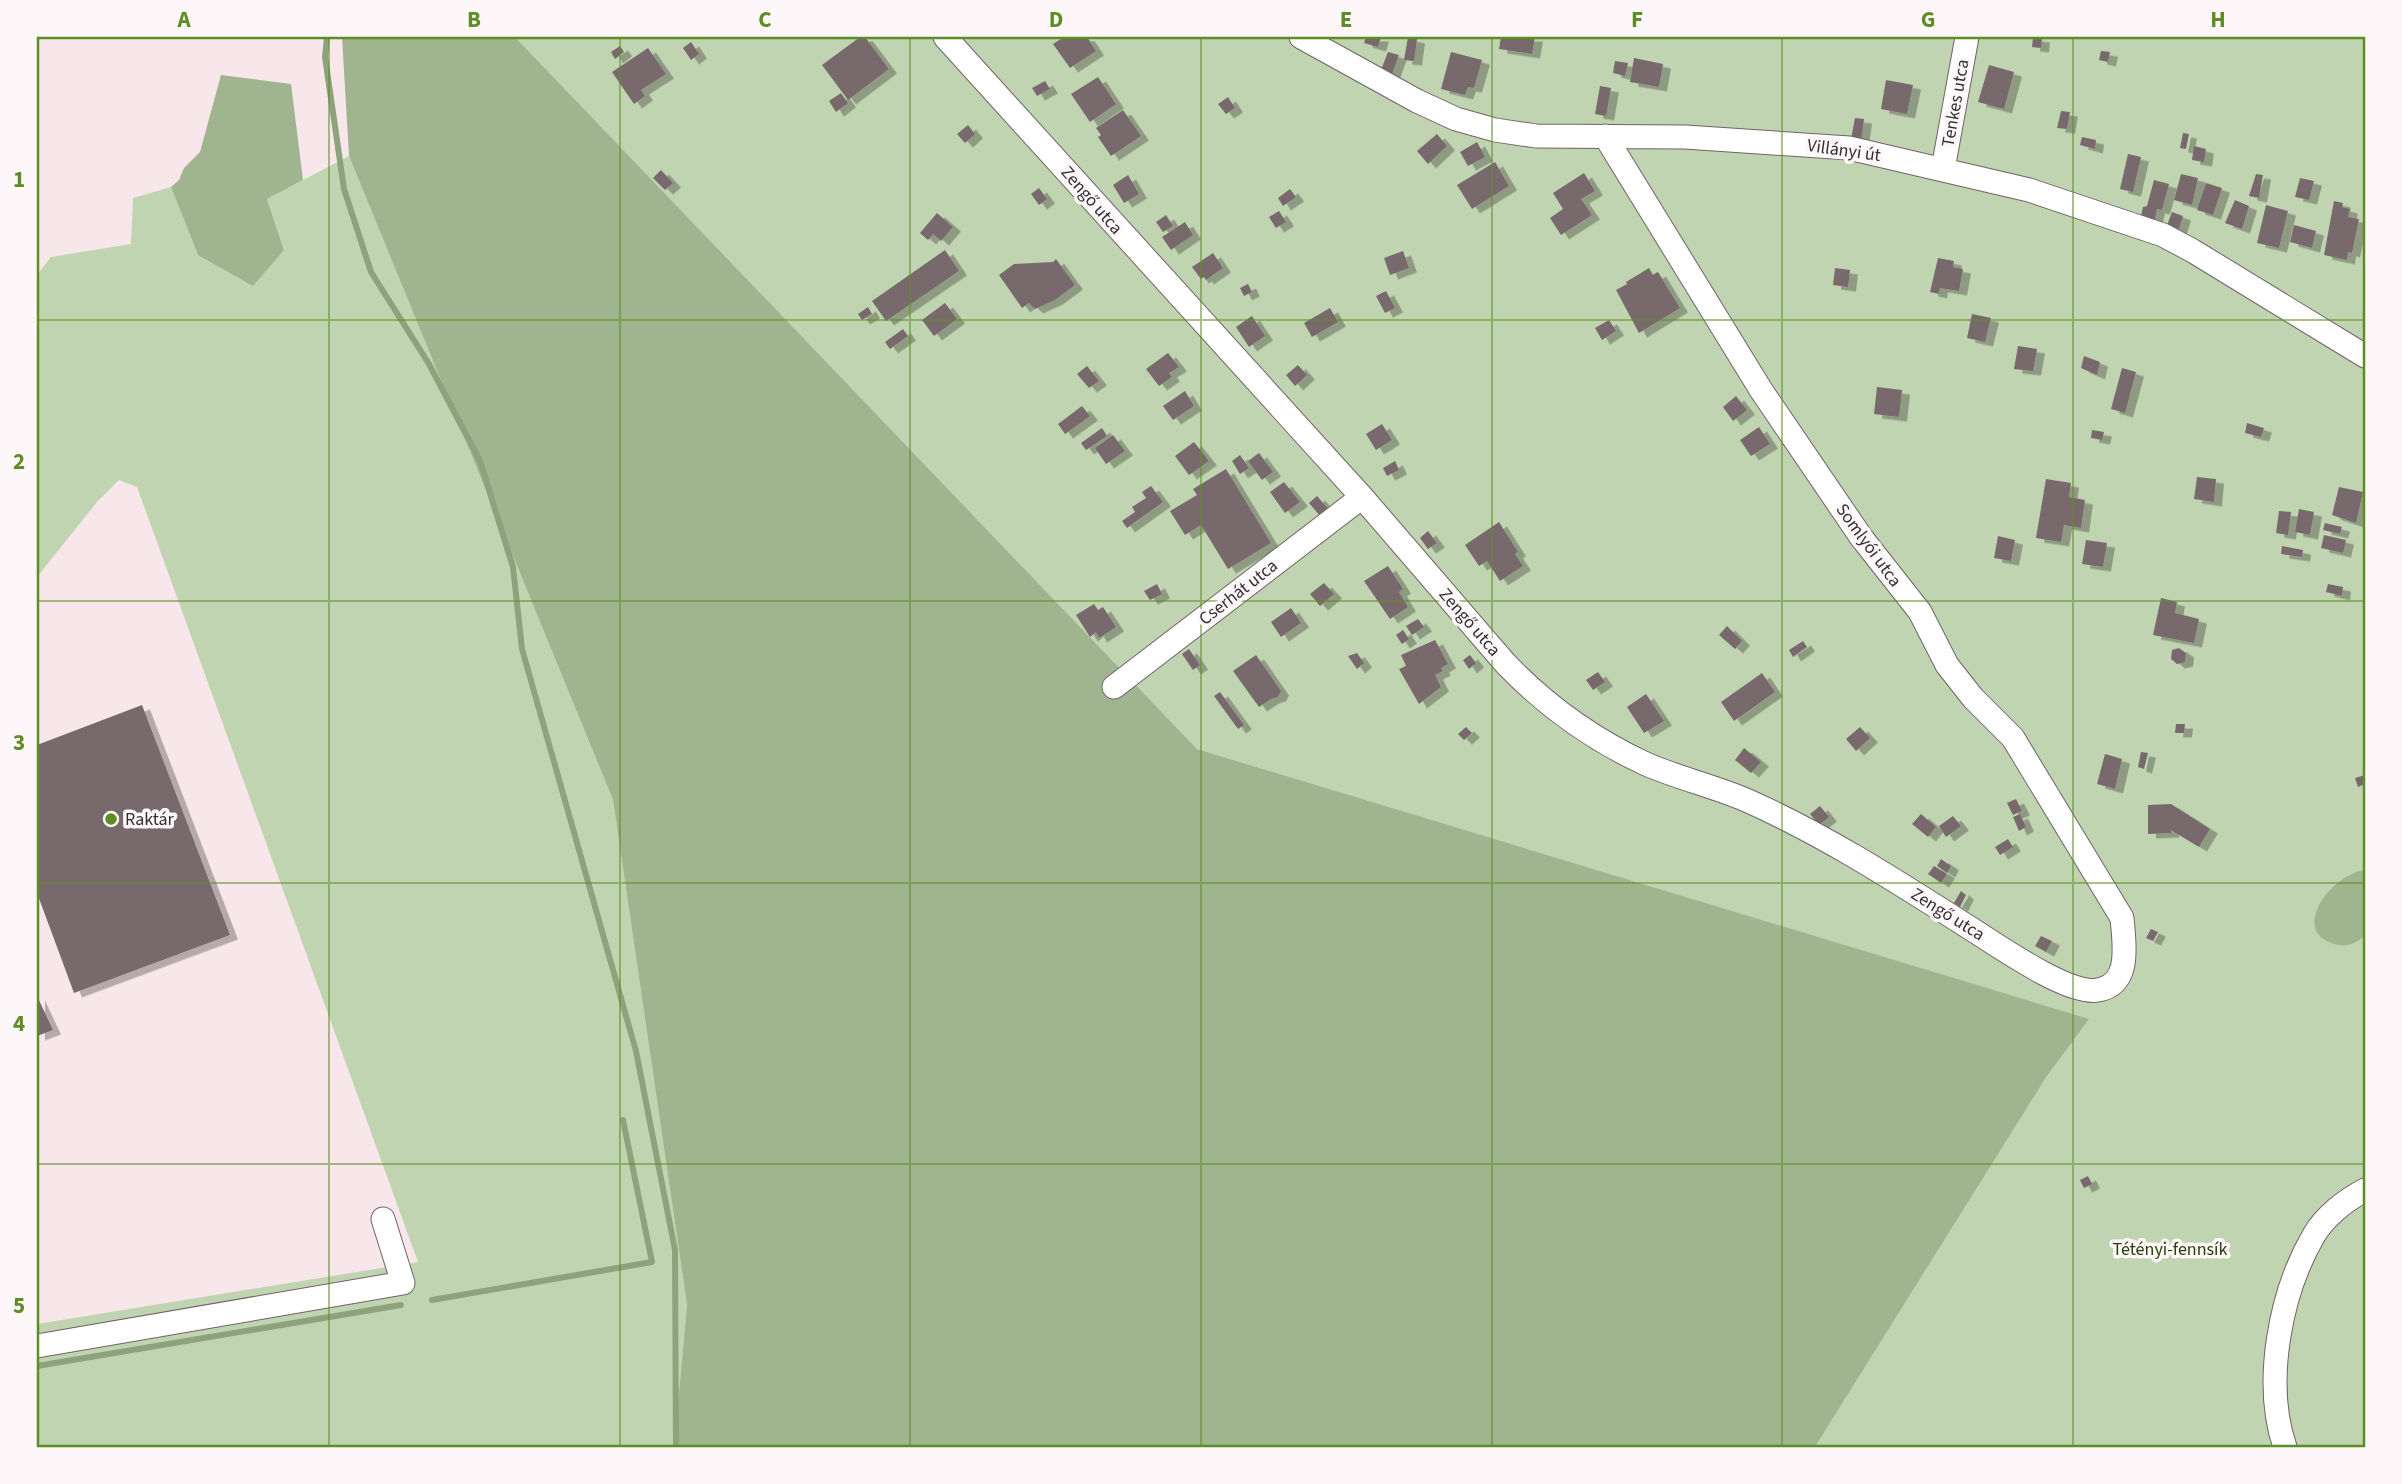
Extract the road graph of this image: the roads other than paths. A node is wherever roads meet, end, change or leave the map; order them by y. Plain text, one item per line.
1 (945, 37) edge
2 (1301, 37) edge
3 (1967, 37) edge
4 (1605, 135) junction
5 (1943, 169) junction
6 (2365, 356) edge
7 (1362, 497) junction
8 (1114, 687) dead end
9 (2125, 953) joint
10 (2365, 1189) edge
11 (383, 1219) dead end
12 (37, 1346) edge
13 (2285, 1447) edge

1 - 7 street, Zengő utca
2 - 4 street, Villányi út
3 - 5 street, Tenkes utca
4 - 5 street, Villányi út
4 - 9 street, Somlyói utca
5 - 6 street, Villányi út
7 - 8 street, Cserhát utca
7 - 9 street, Zengő utca
10 - 13 street
11 - 12 street

